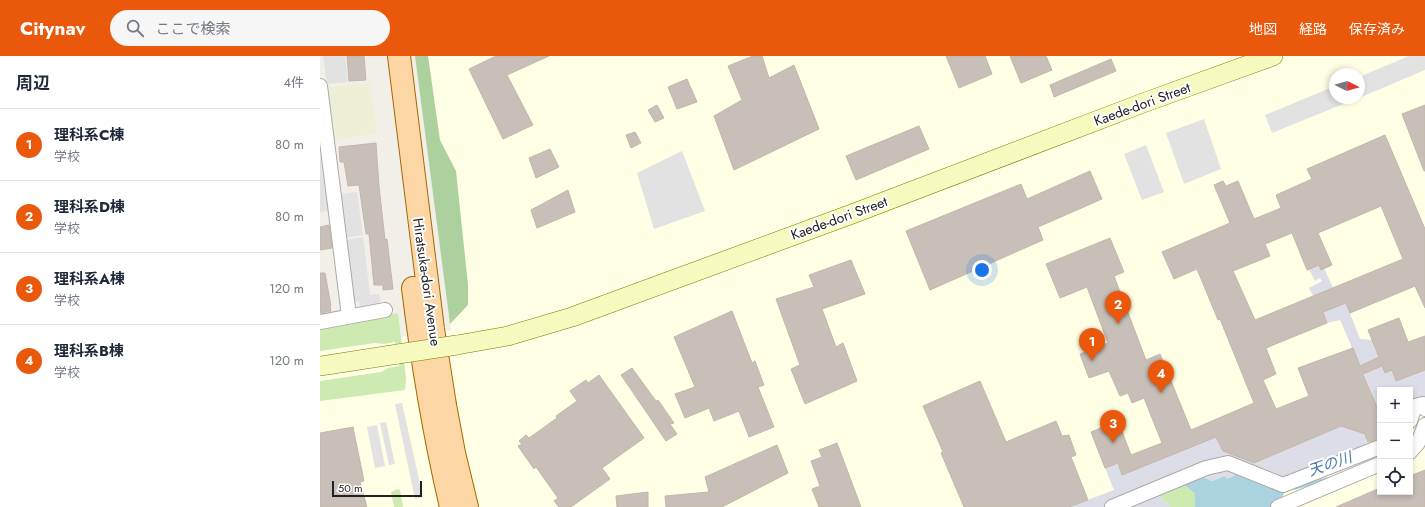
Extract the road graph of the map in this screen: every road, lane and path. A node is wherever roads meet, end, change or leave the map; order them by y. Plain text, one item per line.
1 (383, 56) edge
2 (399, 56) edge
3 (1273, 56) edge
4 (320, 86) edge
5 (385, 310) dead end
6 (349, 316) junction
7 (320, 322) edge
8 (320, 366) edge
9 (1425, 408) edge
10 (1413, 412) edge
11 (1425, 425) edge
12 (1413, 448) edge
13 (1377, 449) edge
14 (1377, 465) edge
15 (1283, 485) junction
16 (1284, 504) edge
17 (451, 507) edge
18 (467, 507) edge
19 (1112, 507) edge

1 - 17 main road, Hiratsuka-dori Avenue
2 - 18 main road, Hiratsuka-dori Avenue
3 - 8 street, Kaede-dori Street, bridge
4 - 6 street
5 - 6 street
6 - 7 street
9 - 10 street
11 - 12 street
13 - 15 street
14 - 16 street
15 - 16 street
15 - 19 street

